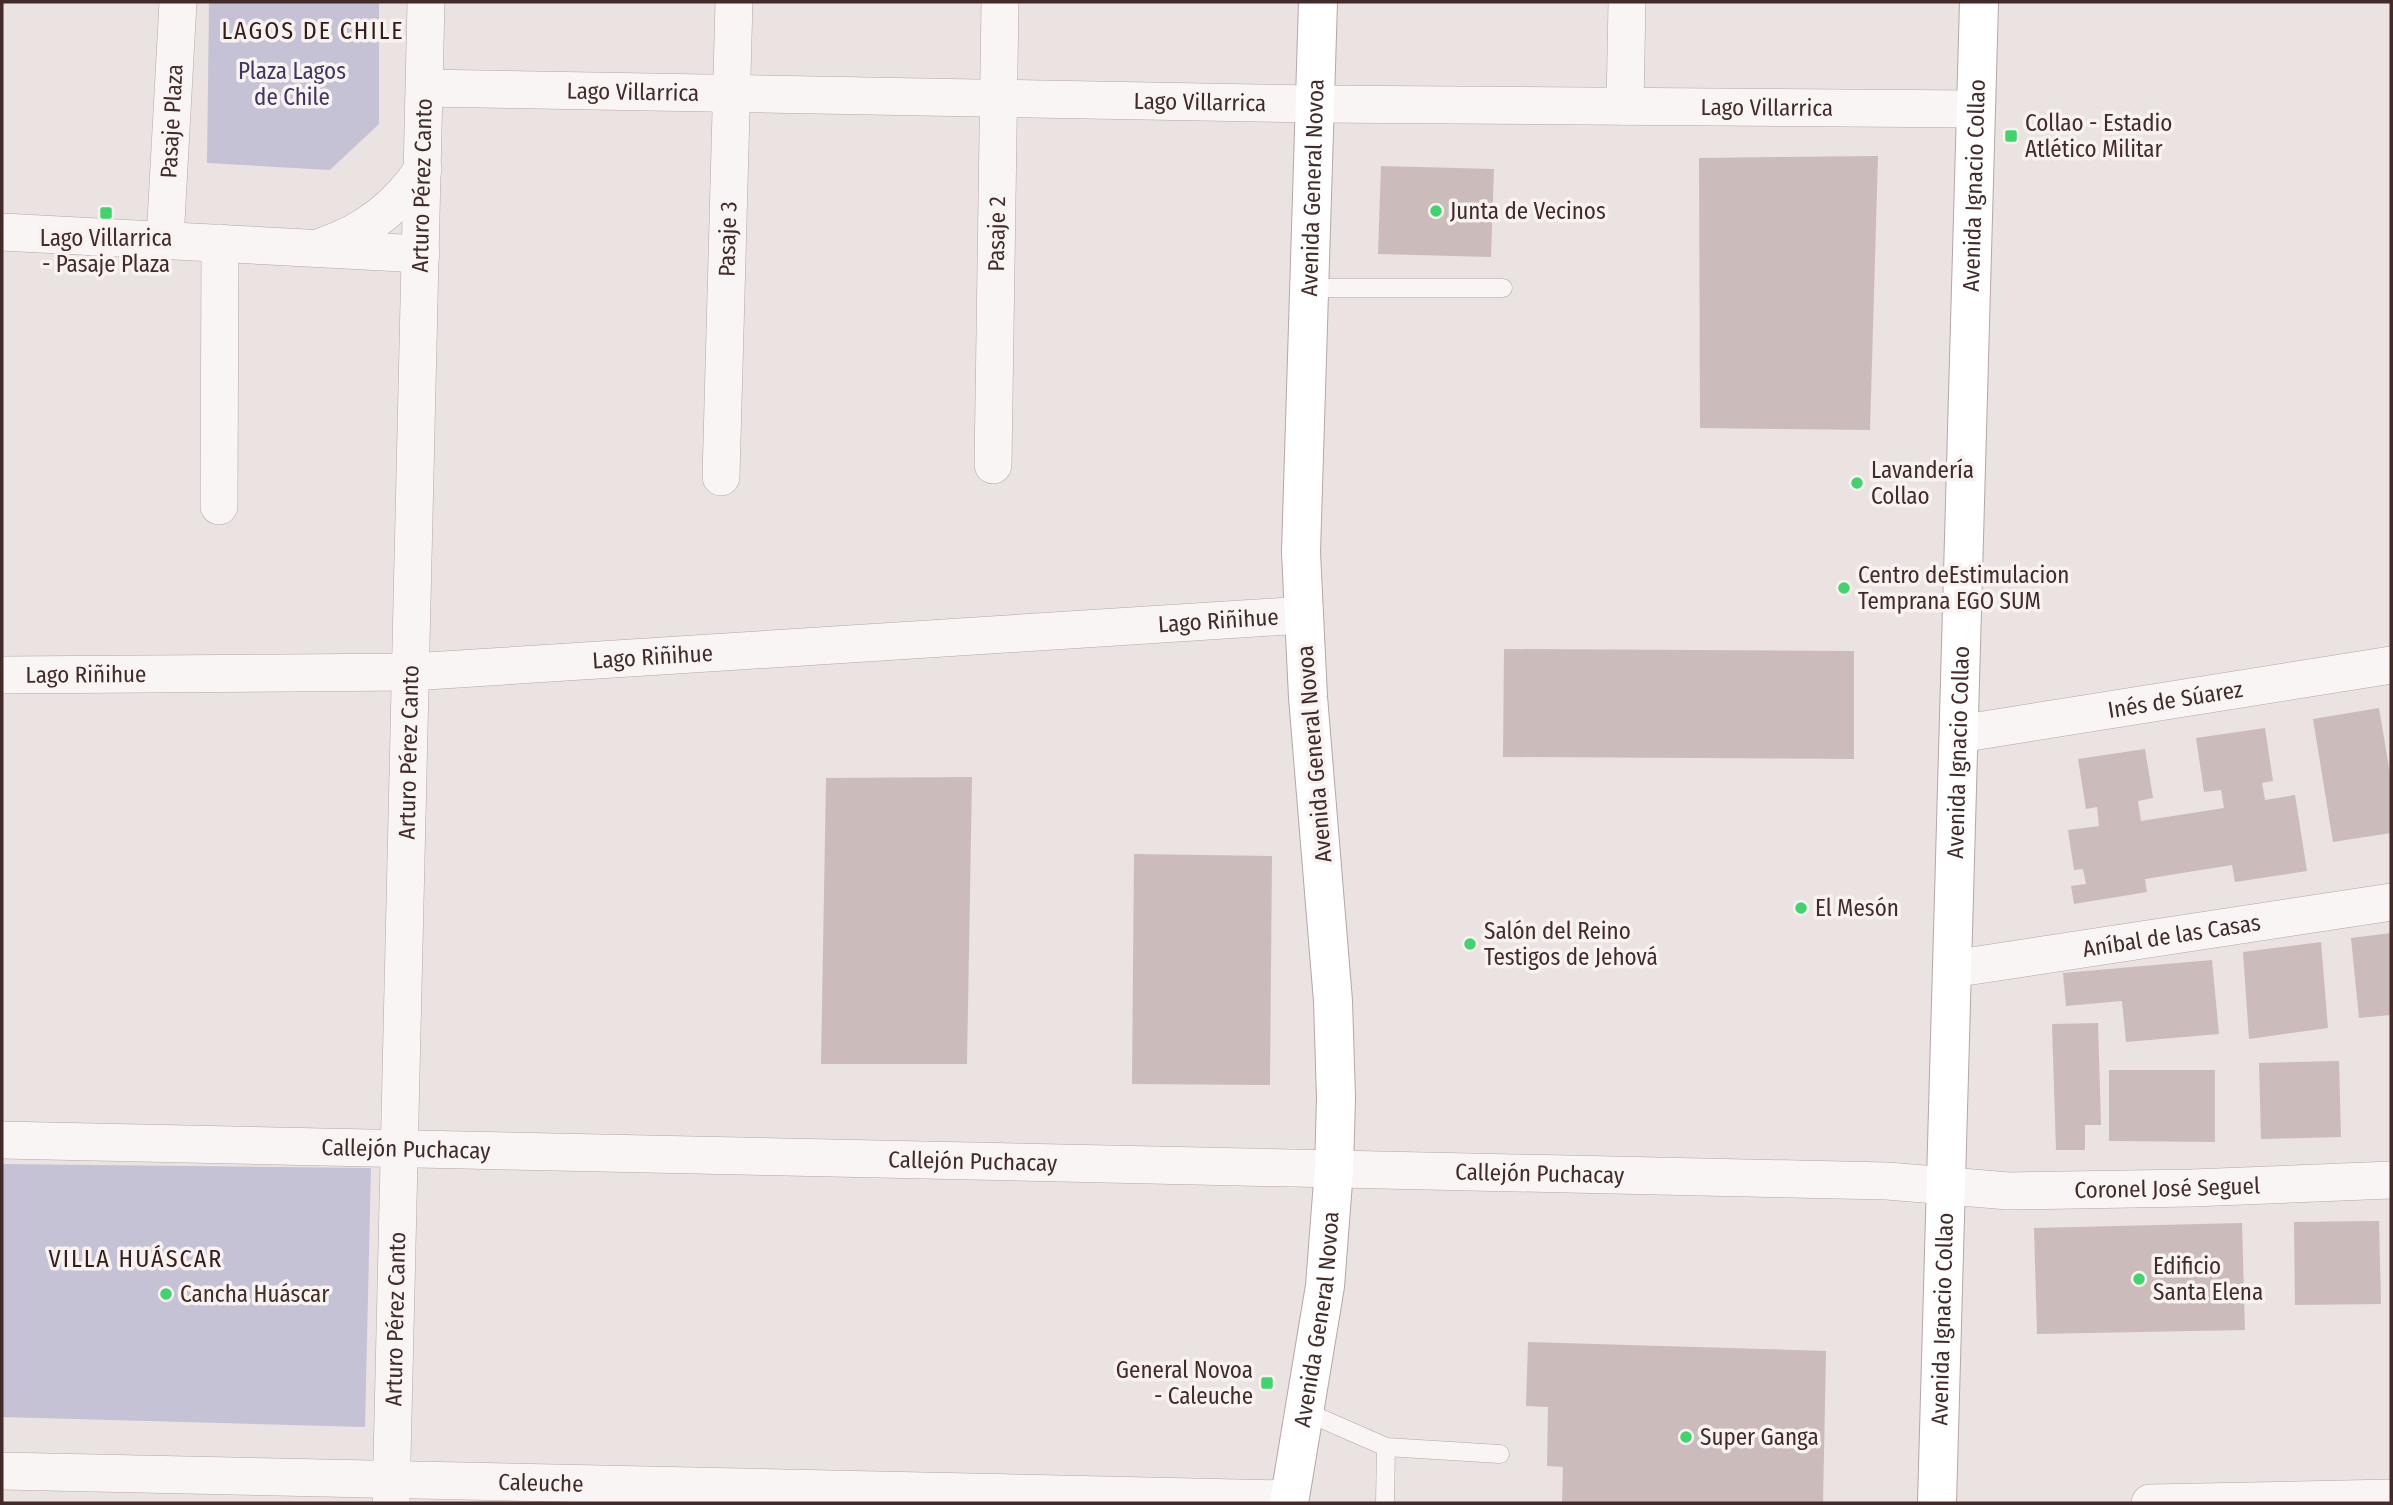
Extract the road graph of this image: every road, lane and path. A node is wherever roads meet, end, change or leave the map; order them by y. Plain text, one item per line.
1 (178, 2) edge
2 (426, 2) edge
3 (734, 2) edge
4 (1000, 2) edge
5 (1318, 2) edge
6 (1627, 2) edge
7 (1979, 2) edge
8 (425, 88) junction
9 (731, 93) junction
10 (999, 98) junction
11 (1315, 104) junction
12 (1625, 106) junction
13 (1976, 109) junction
14 (423, 169) junction
15 (2, 232) edge
16 (165, 240) junction
17 (220, 243) junction
18 (316, 248) junction
19 (421, 254) junction
20 (1308, 288) junction
21 (1503, 288) dead end
22 (993, 465) dead end
23 (720, 477) dead end
24 (219, 506) dead end
25 (1304, 615) junction
26 (2391, 665) edge
27 (411, 672) junction
28 (2, 675) edge
29 (1959, 734) junction
30 (2391, 902) edge
31 (1952, 969) junction
32 (2, 1140) edge
33 (400, 1149) junction
34 (1334, 1169) junction
35 (2391, 1180) edge
36 (1946, 1186) junction
37 (1304, 1411) junction
38 (1386, 1447) junction
39 (1500, 1454) dead end
40 (2, 1471) edge
41 (392, 1491) edge
42 (2391, 1498) edge
43 (1289, 1501) edge
44 (2284, 1502) edge
45 (1385, 1503) edge
46 (1937, 1503) edge
47 (2150, 1503) edge

1 - 16 street, Pasaje Plaza
2 - 8 street, Arturo Pérez Canto
3 - 9 street, Pasaje 3
4 - 10 street, Pasaje 2
5 - 11 main road, Avenida General Novoa
6 - 12 street
7 - 13 main road, Avenida Ignacio Collao
8 - 9 street, Lago Villarrica
8 - 14 street, Arturo Pérez Canto
9 - 10 street, Lago Villarrica
9 - 23 street, Pasaje 3
10 - 11 street, Lago Villarrica
10 - 22 street, Pasaje 2
11 - 12 street, Lago Villarrica
11 - 20 main road, Avenida General Novoa
12 - 13 street, Lago Villarrica
13 - 29 main road, Avenida Ignacio Collao
14 - 18 street
14 - 19 street, Arturo Pérez Canto
15 - 16 street
16 - 17 street
17 - 18 street
17 - 24 street
18 - 19 street
19 - 27 street, Arturo Pérez Canto
20 - 21 lane
20 - 25 main road, Avenida General Novoa
25 - 27 street, Lago Riñihue
25 - 34 main road, Avenida General Novoa
26 - 29 street, Inés de Súarez
27 - 28 street, Lago Riñihue
27 - 33 street, Arturo Pérez Canto
29 - 31 main road, Avenida Ignacio Collao
30 - 31 street, Aníbal de las Casas
31 - 36 main road, Avenida Ignacio Collao
32 - 33 street, Callejón Puchacay
33 - 34 street, Callejón Puchacay
33 - 41 street, Arturo Pérez Canto
34 - 36 street, Callejón Puchacay
34 - 37 main road, Avenida General Novoa
35 - 36 street, Coronel José Seguel
36 - 46 main road, Avenida Ignacio Collao
37 - 38 lane
37 - 43 main road, Avenida General Novoa
38 - 39 lane
38 - 45 lane
40 - 41 street, Caleuche
41 - 43 street, Caleuche
42 - 44 street
44 - 47 street

